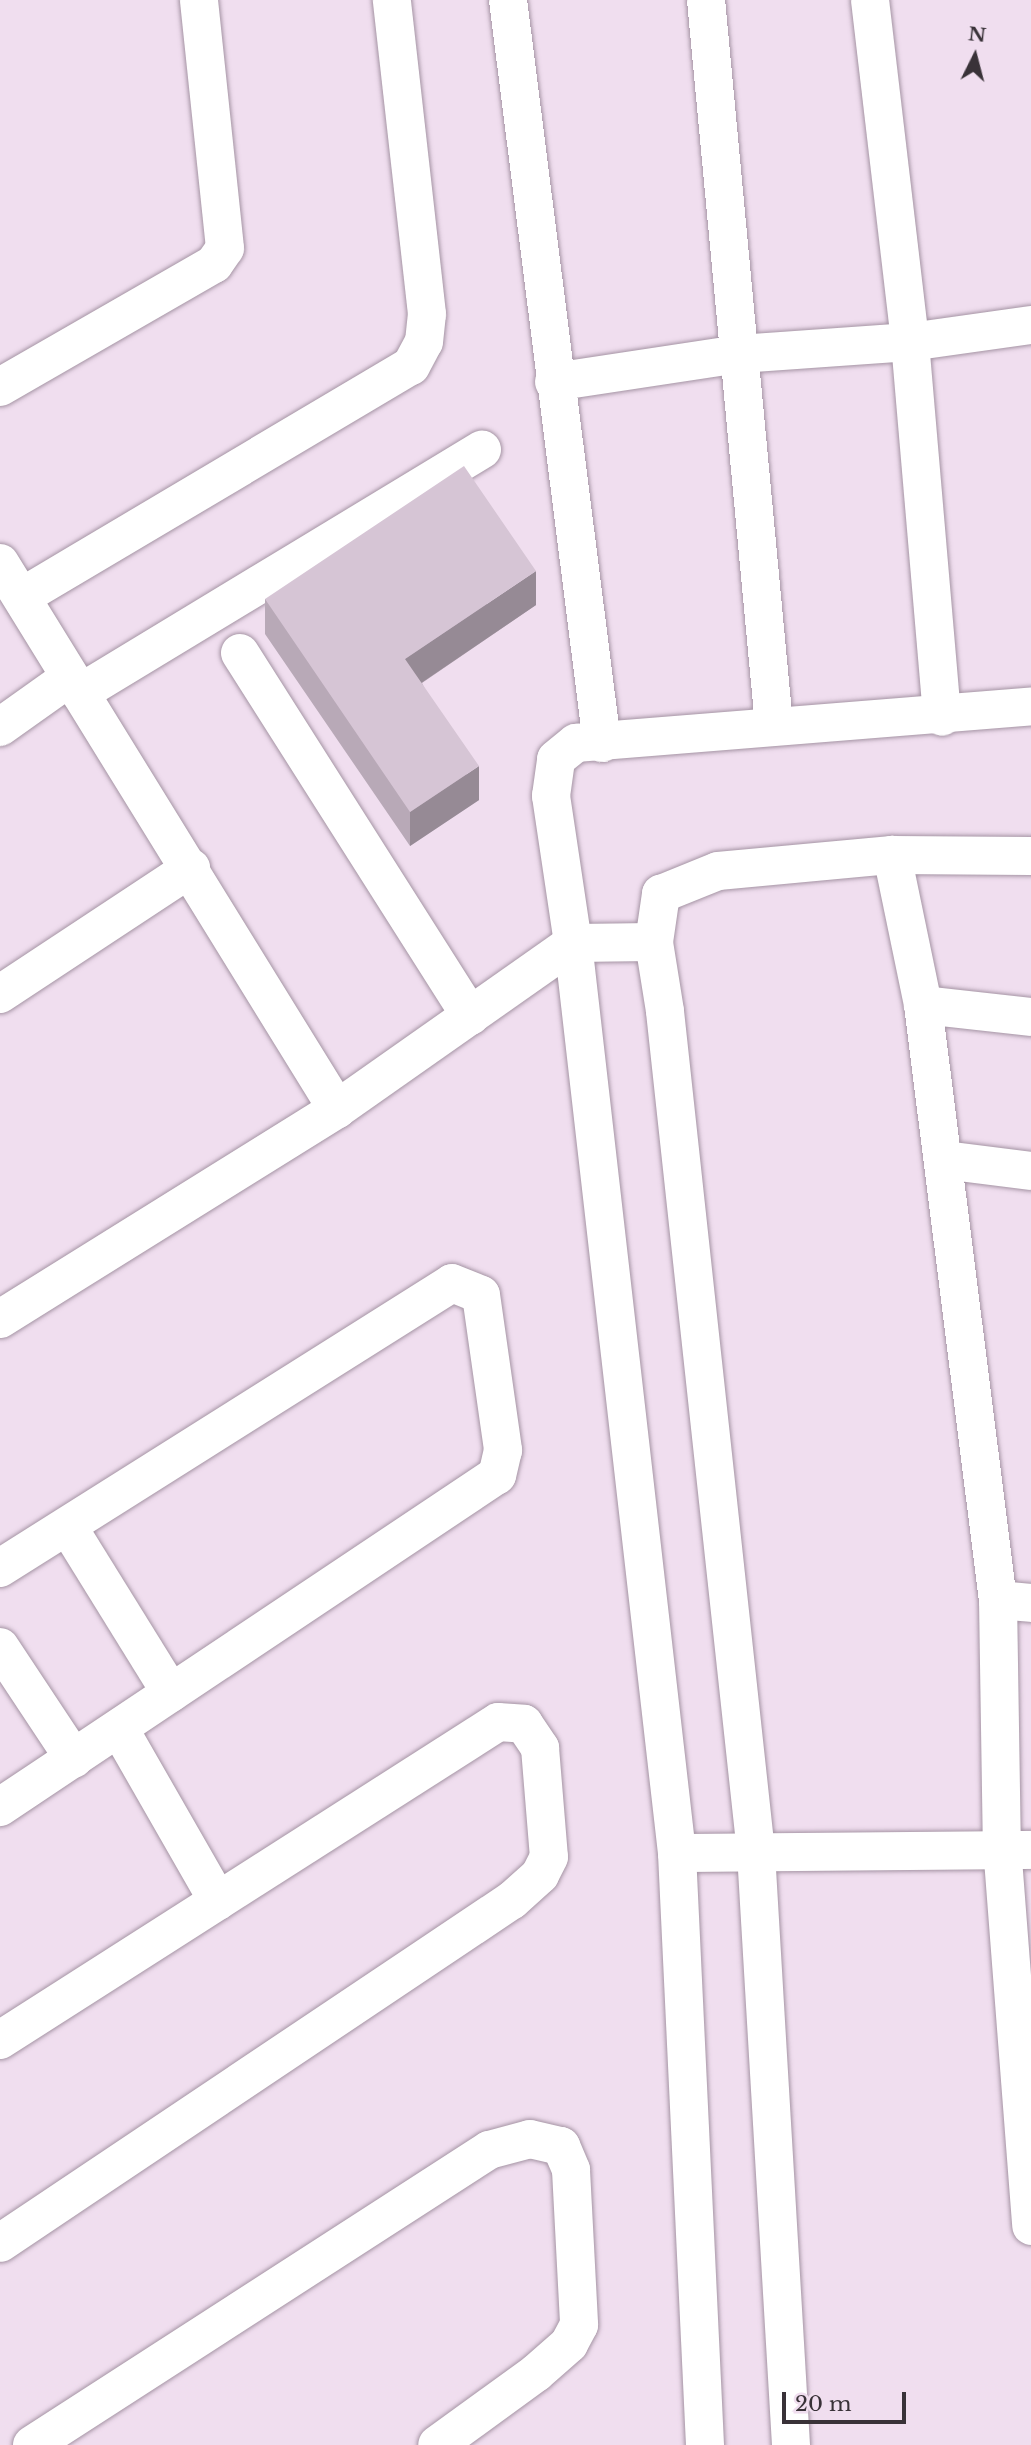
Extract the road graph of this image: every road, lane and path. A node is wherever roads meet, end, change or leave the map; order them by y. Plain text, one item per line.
1 (199, 0) edge
2 (392, 0) edge
3 (508, 0) edge
4 (706, 0) edge
5 (870, 0) edge
6 (1031, 325) edge
7 (910, 342) junction
8 (738, 354) junction
9 (554, 382) junction
10 (0, 387) edge
11 (482, 450) dead end
12 (0, 563) edge
13 (23, 596) junction
14 (240, 653) dead end
15 (74, 685) junction
16 (1031, 706) edge
17 (942, 717) junction
18 (774, 725) junction
19 (0, 727) edge
20 (602, 743) junction
21 (892, 855) junction
22 (1031, 856) edge
23 (191, 868) junction
24 (654, 942) junction
25 (573, 943) junction
26 (0, 994) edge
27 (923, 1005) junction
28 (470, 1016) junction
29 (1031, 1017) edge
30 (337, 1109) junction
31 (944, 1160) junction
32 (1031, 1171) edge
33 (0, 1319) edge
34 (68, 1527) junction
35 (4, 1557) edge
36 (1014, 1602) edge
37 (0, 1647) edge
38 (171, 1693) junction
39 (120, 1730) junction
40 (74, 1759) junction
41 (0, 1807) edge
42 (1016, 1848) edge
43 (756, 1852) junction
44 (677, 1853) junction
45 (218, 1901) junction
46 (0, 2040) edge
47 (1026, 2099) edge
48 (1031, 2226) edge
49 (0, 2243) edge
50 (482, 2430) edge
51 (32, 2445) edge
52 (437, 2445) edge
53 (705, 2445) edge
54 (791, 2445) edge

1 - 10 street
2 - 13 street
3 - 9 street
4 - 8 street
5 - 7 street
6 - 7 street
7 - 8 street
7 - 17 street
8 - 9 street
8 - 18 street
9 - 20 street
11 - 15 street
12 - 13 street
13 - 15 street
14 - 28 street
15 - 19 street
15 - 23 street
16 - 17 street
17 - 18 street
18 - 20 street
20 - 25 street
21 - 22 street
21 - 24 street
21 - 27 street
23 - 26 street
23 - 30 street
24 - 25 street
24 - 43 street
25 - 28 street
25 - 44 street
27 - 29 street
27 - 31 street
28 - 30 street
30 - 33 street
31 - 32 street
31 - 36 street
34 - 35 street
34 - 38 street
34 - 38 street
36 - 42 street
37 - 40 street
38 - 39 street
39 - 40 street
39 - 45 street
40 - 41 street
42 - 43 street
42 - 47 street
43 - 44 street
43 - 54 street
44 - 53 street
45 - 46 street
45 - 49 street
47 - 48 street
50 - 51 street
50 - 52 street

